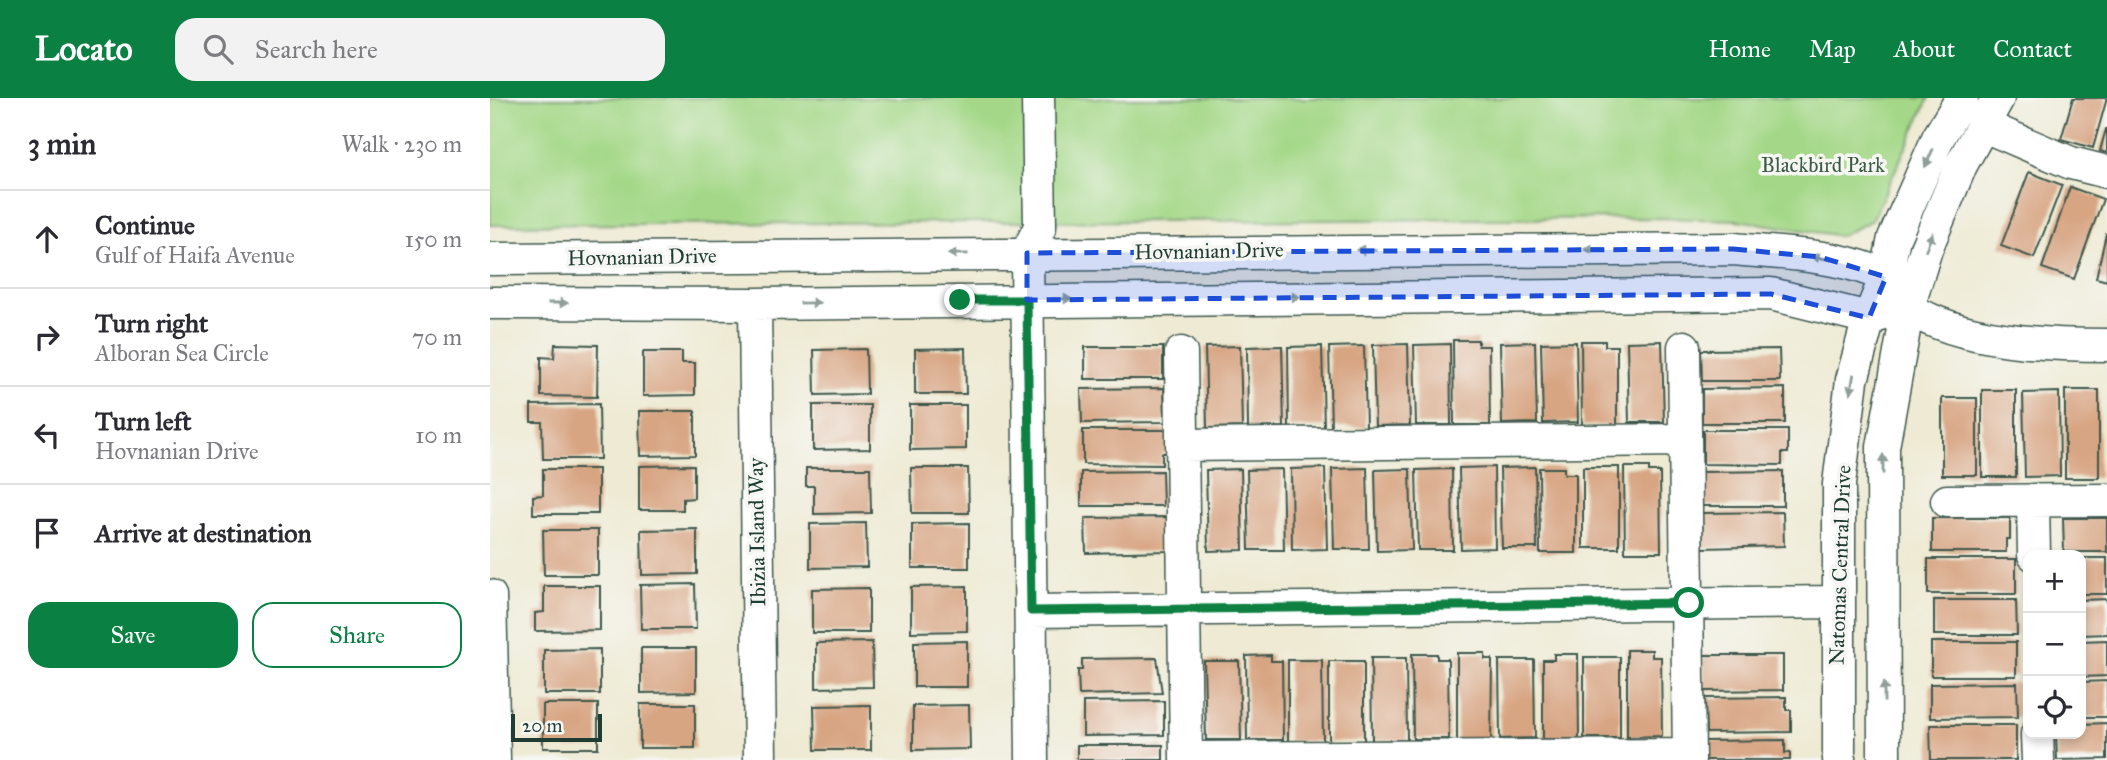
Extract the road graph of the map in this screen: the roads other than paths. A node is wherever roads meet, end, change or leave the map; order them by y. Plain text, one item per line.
1 (1038, 98) edge
2 (1962, 98) edge
3 (1998, 98) edge
4 (1982, 125) junction
5 (2107, 172) edge
6 (1027, 253) junction
7 (490, 259) edge
8 (1886, 277) junction
9 (1027, 300) junction
10 (490, 303) edge
11 (755, 304) junction
12 (1908, 308) junction
13 (1869, 318) junction
14 (2107, 345) edge
15 (1684, 347) dead end
16 (1181, 353) dead end
17 (1684, 440) junction
18 (1182, 445) junction
19 (2033, 500) junction
20 (2107, 500) edge
21 (1947, 501) dead end
22 (2034, 550) edge
23 (490, 596) edge
24 (1836, 602) junction
25 (1689, 603) junction
26 (1184, 610) junction
27 (1031, 611) junction
28 (2037, 739) edge
29 (1689, 757) edge
30 (1186, 759) edge
31 (494, 760) edge
32 (760, 760) edge
33 (1032, 760) edge
34 (1839, 760) edge
35 (1884, 760) edge
36 (2038, 760) edge

1 - 6 street
2 -> 8 street, Natomas Central Drive
3 - 4 street, Natomas Central Drive
4 - 5 street
12 -> 4 street, Natomas Central Drive
6 -> 7 street, Hovnanian Drive
8 -> 6 street, Hovnanian Drive
6 - 9 street
8 - 12 street
8 - 13 street, Natomas Central Drive
11 -> 9 street
9 -> 13 street
9 - 27 street
10 -> 11 street
11 - 32 street, Ibizia Island Way
12 - 13 street
12 - 14 street
35 -> 12 street, Natomas Central Drive
13 -> 24 street, Natomas Central Drive
15 - 17 street
16 - 18 street
17 - 18 street
17 - 25 street
18 - 26 street
19 - 20 street
19 - 21 street
19 - 22 street
23 - 31 street
24 - 25 street
24 - 34 street, Natomas Central Drive
25 - 26 street
25 - 29 street
26 - 27 street
26 - 30 street
27 - 33 street
28 - 36 street
29 - 30 street

